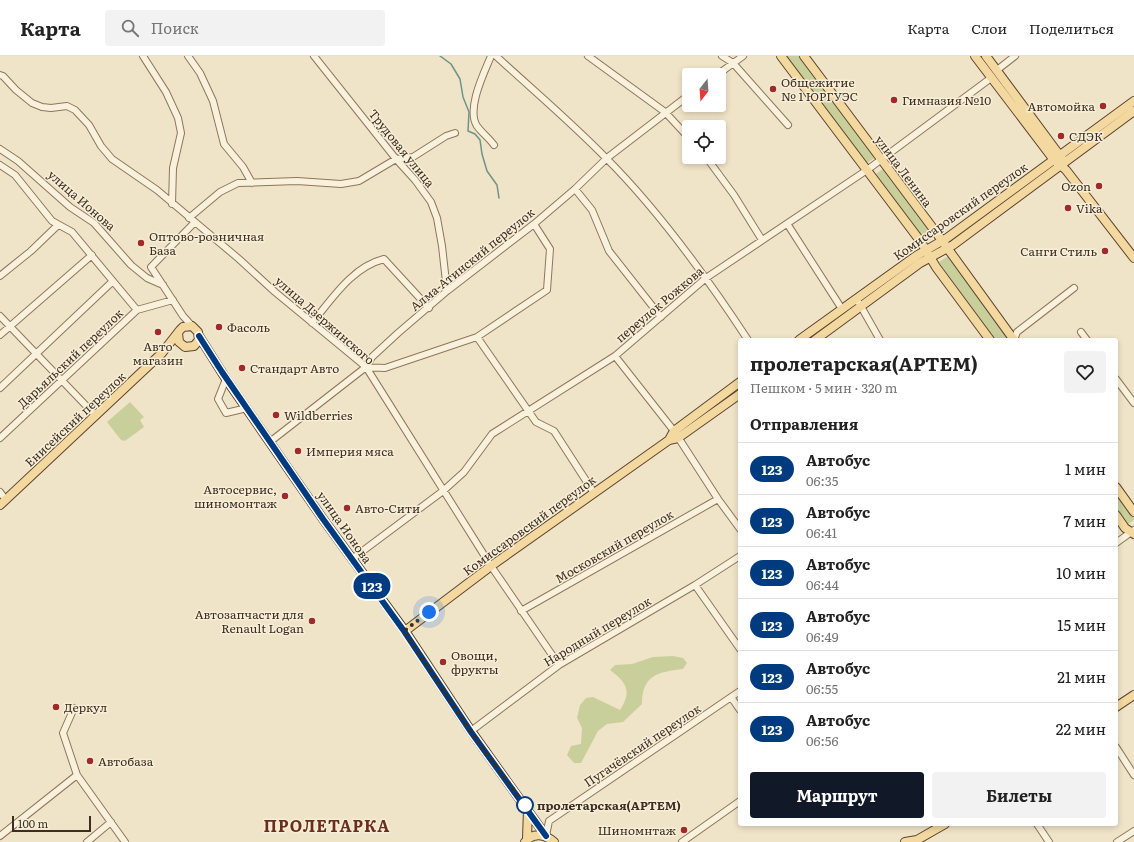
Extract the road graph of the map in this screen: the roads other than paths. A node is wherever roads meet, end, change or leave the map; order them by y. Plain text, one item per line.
1 (143, 56) edge
2 (188, 56) edge
3 (314, 56) edge
4 (491, 56) edge
5 (496, 56) edge
6 (588, 56) edge
7 (722, 56) edge
8 (743, 56) edge
9 (780, 56) edge
10 (804, 56) edge
11 (975, 56) edge
12 (986, 56) edge
13 (1015, 56) edge
14 (733, 63) junction
15 (726, 68) edge
16 (997, 70) junction
17 (0, 75) edge
18 (991, 78) junction
19 (682, 100) edge
20 (1134, 101) edge
21 (1134, 111) edge
22 (665, 112) junction
23 (788, 125) dead end
24 (682, 130) edge
25 (455, 133) dead end
26 (494, 145) dead end
27 (0, 149) edge
28 (606, 158) junction
29 (396, 159) junction
30 (880, 160) junction
31 (1061, 163) junction
32 (711, 164) edge
33 (0, 165) edge
34 (867, 170) junction
35 (252, 183) junction
36 (575, 189) junction
37 (172, 204) junction
38 (189, 218) junction
39 (194, 223) junction
40 (534, 224) junction
41 (58, 225) junction
42 (788, 225) junction
43 (762, 240) junction
44 (942, 241) junction
45 (948, 248) junction
46 (92, 255) junction
47 (928, 255) junction
48 (1134, 258) edge
49 (0, 276) edge
50 (706, 278) junction
51 (113, 281) junction
52 (163, 285) junction
53 (1074, 288) dead end
54 (447, 292) junction
55 (856, 299) junction
56 (173, 300) junction
57 (861, 306) junction
58 (429, 308) junction
59 (842, 309) junction
60 (137, 310) junction
61 (0, 316) edge
62 (661, 317) junction
63 (312, 323) junction
64 (10, 326) junction
65 (184, 329) junction
66 (1081, 332) dead end
67 (0, 335) edge
68 (199, 336) junction
69 (478, 337) junction
70 (747, 338) edge
71 (802, 338) edge
72 (817, 338) edge
73 (879, 338) edge
74 (989, 338) edge
75 (1013, 338) edge
76 (1015, 338) edge
77 (1086, 338) edge
78 (188, 347) junction
79 (167, 348) junction
80 (36, 354) junction
81 (615, 356) junction
82 (217, 365) junction
83 (366, 367) junction
84 (226, 379) junction
85 (62, 382) junction
86 (1118, 382) edge
87 (738, 383) edge
88 (0, 388) edge
89 (738, 395) edge
90 (1134, 403) edge
91 (247, 408) junction
92 (529, 411) junction
93 (96, 416) junction
94 (674, 430) junction
95 (0, 438) edge
96 (678, 438) junction
97 (669, 440) junction
98 (271, 442) junction
99 (1118, 489) edge
100 (443, 491) junction
101 (0, 492) edge
102 (594, 493) junction
103 (718, 499) junction
104 (3, 503) edge
105 (1134, 512) edge
106 (1118, 517) edge
107 (738, 526) edge
108 (1133, 532) edge
109 (1118, 542) edge
110 (738, 557) edge
111 (352, 558) junction
112 (492, 566) junction
113 (695, 585) junction
114 (522, 611) junction
115 (404, 631) junction
116 (738, 646) edge
117 (559, 665) junction
118 (738, 692) edge
119 (1134, 695) edge
120 (731, 697) junction
121 (738, 707) edge
122 (1118, 707) edge
123 (74, 708) dead end
124 (471, 732) junction
125 (1118, 750) edge
126 (77, 774) junction
127 (1134, 775) edge
128 (738, 803) edge
129 (528, 809) junction
130 (110, 822) junction
131 (942, 826) edge
132 (1038, 826) edge
133 (1134, 831) edge
134 (0, 836) edge
135 (546, 836) junction
136 (526, 841) edge
137 (87, 842) edge
138 (124, 842) edge
139 (554, 842) edge
140 (682, 842) edge
141 (905, 842) edge
142 (1049, 842) edge
143 (1117, 842) edge

1 - 37 street
2 - 35 street
3 - 29 street, Трудовая улица
4 - 26 street
5 - 28 street
6 - 22 street
7 - 14 street
8 - 14 street
9 - 34 main road
10 - 30 main road, улица Ленина
11 - 18 main road
12 - 16 main road
13 - 16 street
14 - 15 street
14 - 23 street
16 - 31 main road
17 - 37 street, улица Дзержинского
18 - 30 street, переулок Рожкова
18 - 31 main road
19 - 22 street, Алма-Атинский переулок
20 - 31 main road, Комиссаровский переулок
21 - 31 main road, Комиссаровский переулок
22 - 24 street
22 - 28 street, Алма-Атинский переулок
25 - 29 street
27 - 52 street, улица Ионова
28 - 36 street, Алма-Атинский переулок
28 - 50 street
29 - 35 street
29 - 54 street, Трудовая улица
30 - 34 street, переулок Рожкова
30 - 44 main road, улица Ленина
31 - 44 main road, Комиссаровский переулок
31 - 45 main road, Комиссаровский переулок
31 - 48 main road
32 - 43 street
33 - 41 street
34 - 42 street, переулок Рожкова
34 - 47 main road
35 - 38 street
36 - 40 street, Алма-Атинский переулок
36 - 62 street
37 - 38 street, улица Дзержинского
38 - 39 street, улица Дзержинского
39 - 52 street
39 - 63 street, улица Дзержинского
40 - 54 street, Алма-Атинский переулок
40 - 69 street
41 - 46 street
41 - 49 street
42 - 43 street, переулок Рожкова
42 - 59 street
43 - 50 street, переулок Рожкова
44 - 45 main road, улица Ленина
44 - 47 main road, Комиссаровский переулок
45 - 47 main road, Комиссаровский переулок
45 - 75 main road, улица Ленина
46 - 51 street
46 - 64 street
47 - 55 main road, Комиссаровский переулок
47 - 57 main road, Комиссаровский переулок
47 - 74 main road
50 - 62 street, переулок Рожкова
50 - 70 street
51 - 60 street
51 - 80 street
52 - 56 street
53 - 76 street
54 - 58 street, Алма-Атинский переулок
55 - 57 street
55 - 59 main road, Комиссаровский переулок
56 - 60 street
56 - 65 street
57 - 72 main road, Комиссаровский переулок
57 - 73 street
58 - 63 street
58 - 83 street, Алма-Атинский переулок
59 - 71 main road, Комиссаровский переулок
60 - 85 street, Дарьяльский переулок
61 - 64 street
62 - 81 street, переулок Рожкова
63 - 83 street, улица Дзержинского
64 - 67 street
64 - 80 street
65 - 68 main road
65 - 78 main road
65 - 79 main road, Енисейский переулок
66 - 77 street
68 - 78 main road
68 - 82 main road, улица Ионова
69 - 83 street
69 - 92 street
78 - 79 main road
78 - 82 main road
79 - 93 main road, Енисейский переулок
80 - 85 street
80 - 88 street
81 - 92 street, переулок Рожкова
81 - 94 street
82 - 84 main road, улица Ионова
83 - 98 street, Алма-Атинский переулок
83 - 100 street, улица Дзержинского
84 - 91 main road, улица Ионова
84 - 91 street
85 - 93 street
85 - 95 street, Дарьяльский переулок
86 - 90 street
87 - 94 main road, Комиссаровский переулок
89 - 96 main road, Комиссаровский переулок
91 - 98 main road, улица Ионова
92 - 100 street, переулок Рожкова
92 - 102 street
93 - 104 main road, Енисейский переулок
94 - 96 street
94 - 97 main road, Комиссаровский переулок
96 - 97 main road, Комиссаровский переулок
96 - 103 street
97 - 102 main road, Комиссаровский переулок
98 - 111 main road, улица Ионова
99 - 105 main road
100 - 111 street, переулок Рожкова
100 - 112 street, улица Дзержинского
101 - 104 street
102 - 112 main road, Комиссаровский переулок
103 - 107 street
103 - 114 street, Московский переулок
106 - 108 main road
108 - 109 street
110 - 113 street, Народный переулок
111 - 115 main road, улица Ионова
112 - 114 street, улица Дзержинского
112 - 115 main road, Комиссаровский переулок
113 - 116 street
113 - 117 street, Народный переулок
114 - 117 street, улица Дзержинского
115 - 124 main road, улица Ионова
117 - 124 street, Народный переулок
118 - 120 street, Пугачёвский переулок
119 - 122 main road
120 - 121 street
120 - 135 street, Пугачёвский переулок
123 - 126 street
124 - 129 main road, улица Ионова
125 - 127 street
126 - 130 street
126 - 134 street
128 - 140 street
129 - 135 main road, улица Ионова
129 - 136 main road
130 - 137 street
130 - 138 street
131 - 141 main road
132 - 142 street
133 - 143 street
135 - 136 main road
135 - 139 main road, улица Ионова

